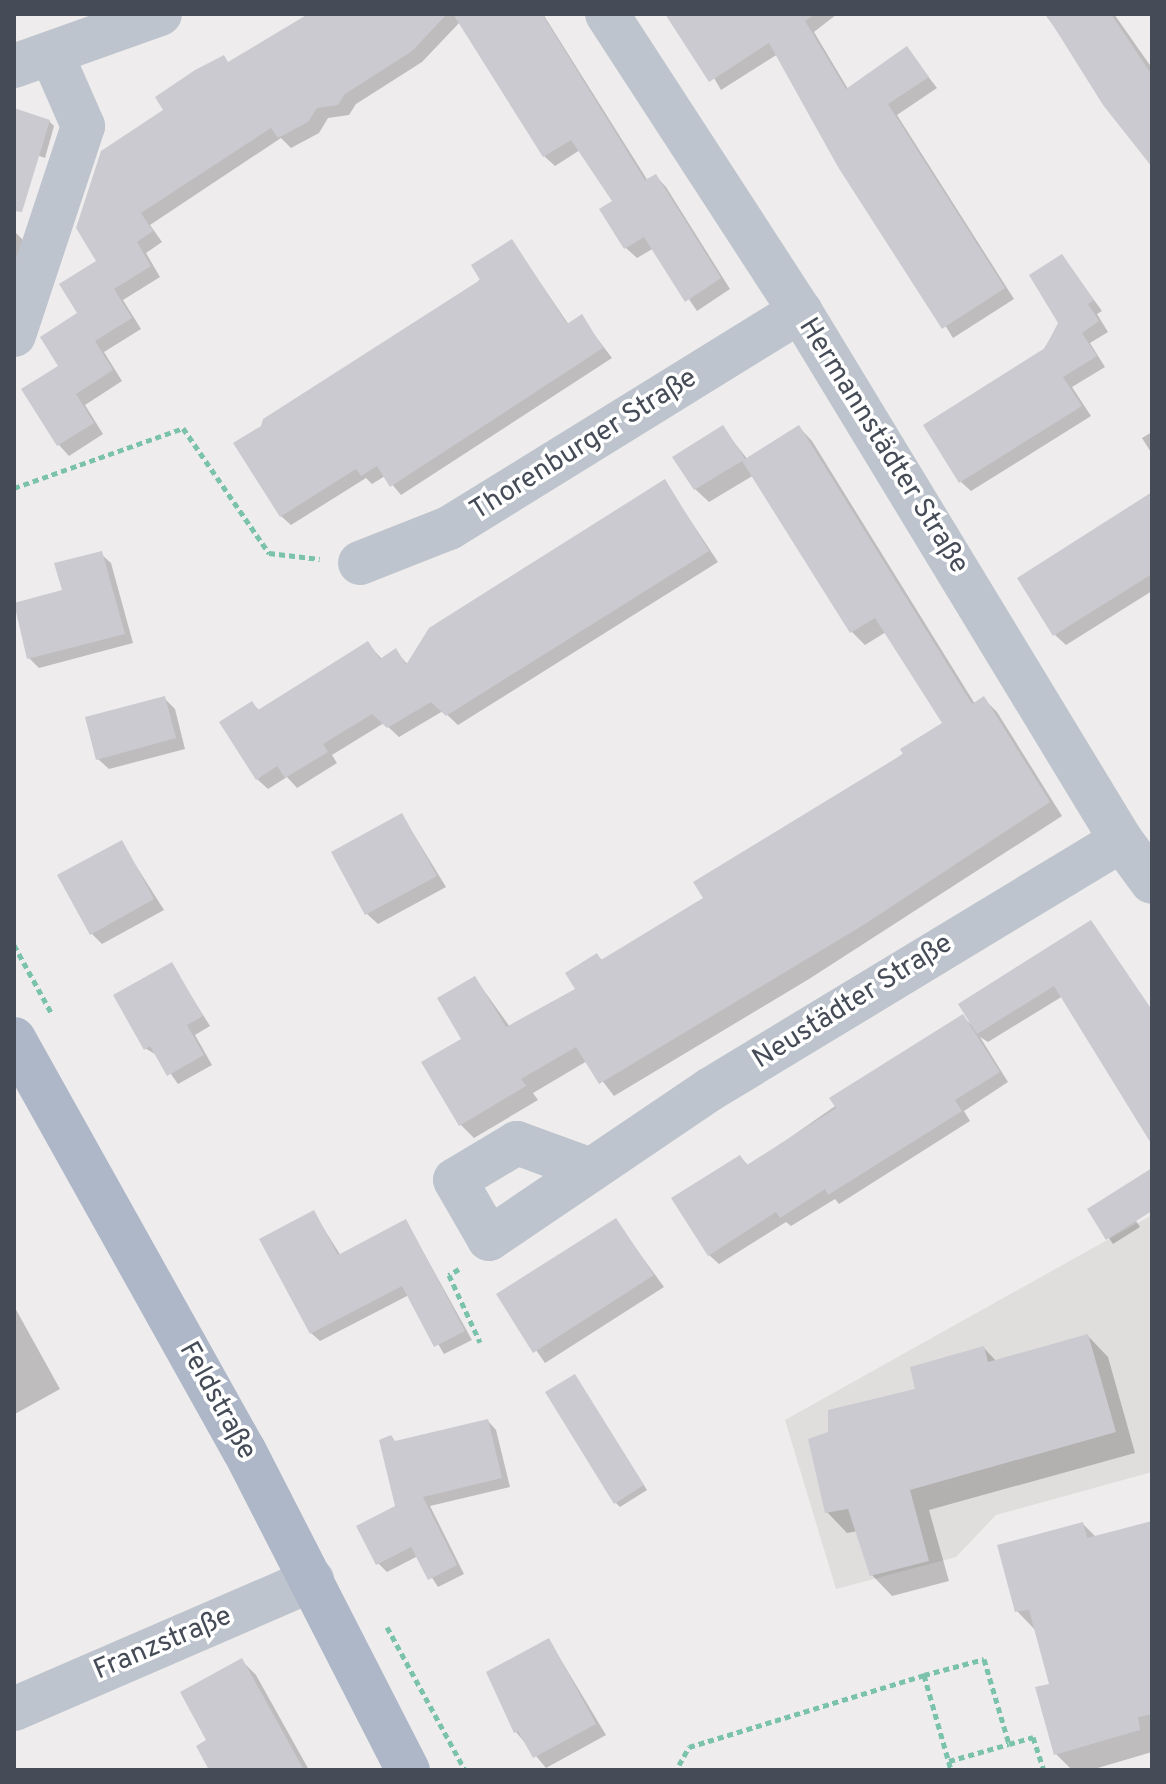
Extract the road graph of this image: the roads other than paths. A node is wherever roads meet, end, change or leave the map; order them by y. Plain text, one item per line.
1 (160, 14) edge
2 (607, 14) edge
3 (33, 60) edge
4 (800, 311) junction
5 (14, 335) edge
6 (360, 563) road end
7 (1121, 840) junction
8 (1152, 882) edge
9 (14, 1040) edge
10 (588, 1169) junction
11 (312, 1580) junction
12 (14, 1709) edge
13 (408, 1770) edge

1 - 3 street
2 - 4 street, Hermannstädter Straße
3 - 5 street
4 - 6 street, Thorenburger Straße
4 - 7 street, Hermannstädter Straße
7 - 8 street, Hermannstädter Straße
7 - 10 street, Neustädter Straße
9 - 11 main road, Feldstraße
10 - 10 street, Neustädter Straße
11 - 12 street, Franzstraße
11 - 13 main road, Feldstraße

